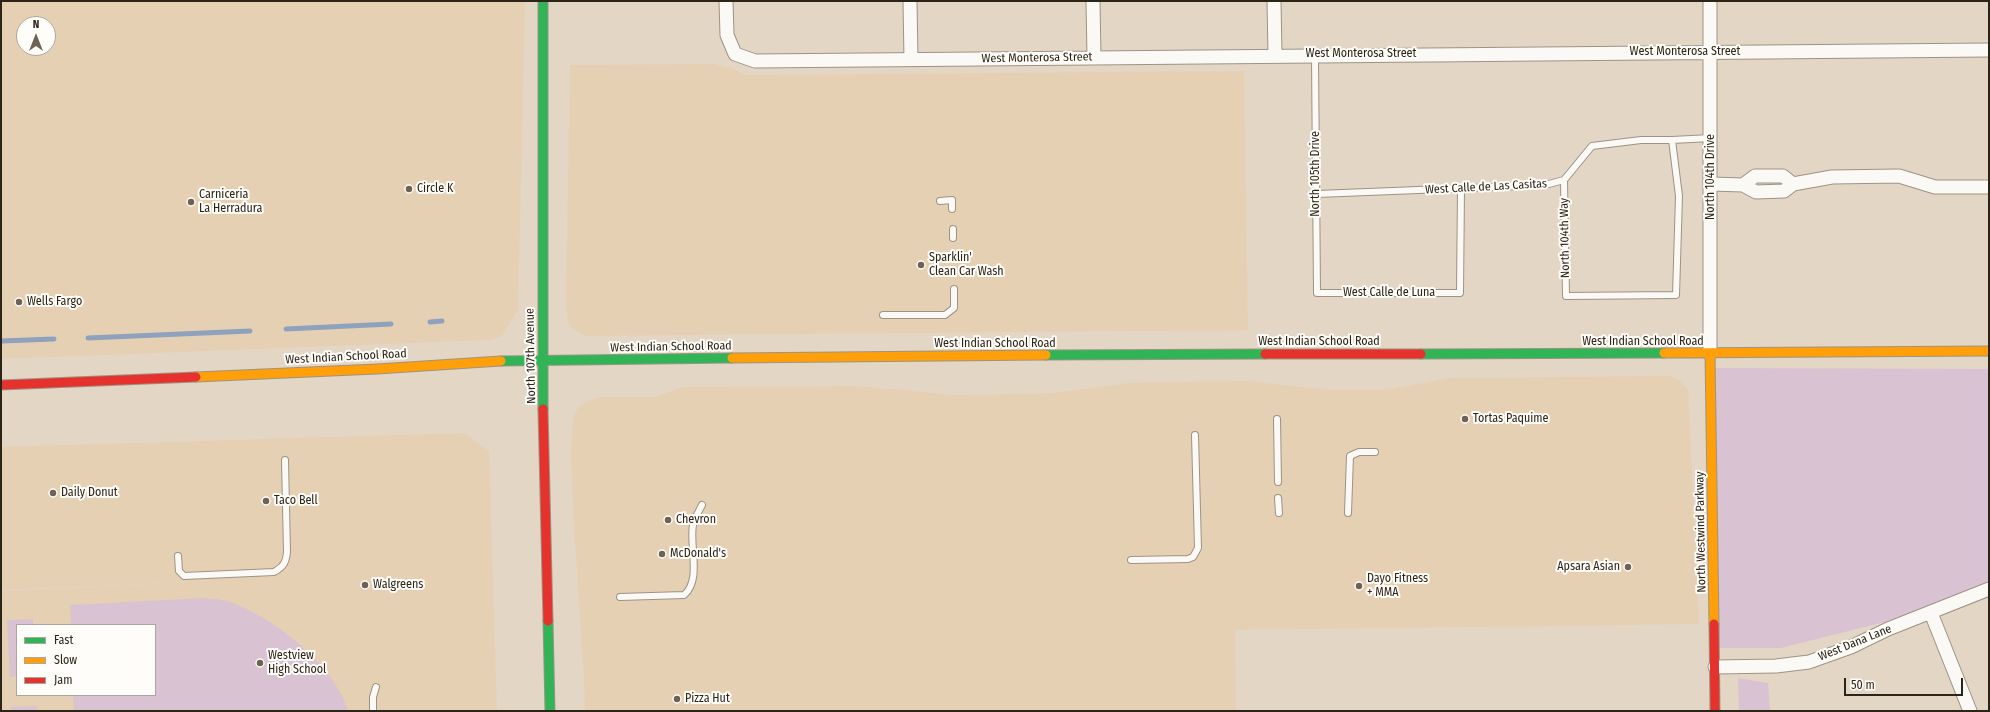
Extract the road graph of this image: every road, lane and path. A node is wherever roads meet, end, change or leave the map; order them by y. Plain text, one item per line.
1 (543, 1) edge
2 (726, 1) edge
3 (910, 1) edge
4 (1094, 1) edge
5 (1274, 1) edge
6 (1710, 1) edge
7 (1989, 50) edge
8 (1710, 52) junction
9 (1275, 55) junction
10 (1315, 55) junction
11 (1094, 57) junction
12 (911, 60) junction
13 (1711, 138) junction
14 (1672, 140) junction
15 (1767, 176) junction
16 (1564, 180) junction
17 (1711, 184) junction
18 (1793, 184) junction
19 (1743, 185) junction
20 (1989, 187) edge
21 (1461, 189) junction
22 (1768, 192) junction
23 (1317, 194) junction
24 (940, 201) dead end
25 (952, 209) dead end
26 (953, 229) dead end
27 (953, 238) dead end
28 (954, 289) dead end
29 (1317, 293) joint
30 (883, 315) dead end
31 (1989, 351) edge
32 (1710, 353) junction
33 (542, 360) junction
34 (1, 385) edge
35 (1277, 419) dead end
36 (1195, 434) dead end
37 (1374, 452) dead end
38 (285, 460) dead end
39 (1278, 482) dead end
40 (1278, 498) dead end
41 (702, 505) dead end
42 (1279, 513) dead end
43 (1348, 513) dead end
44 (178, 556) dead end
45 (1131, 560) dead end
46 (1989, 589) edge
47 (620, 597) dead end
48 (1930, 613) junction
49 (1715, 667) junction
50 (376, 687) dead end
51 (373, 711) edge
52 (550, 711) edge
53 (1715, 711) edge
54 (1970, 711) edge

1 - 33 main road, North 107th Avenue
2 - 12 street, West Monterosa Street
3 - 12 street
4 - 11 street
5 - 9 street
6 - 8 street, North 104th Drive
7 - 8 street, West Monterosa Street
8 - 10 street, West Monterosa Street
8 - 13 street, North 104th Drive
9 - 10 street, West Monterosa Street
9 - 11 street, West Monterosa Street
10 - 23 lane, North 105th Drive
11 - 12 street, West Monterosa Street
13 - 14 lane, West Calle de Las Casitas
13 - 17 street, North 104th Drive
14 - 16 lane, West Calle de Las Casitas
14 - 16 lane, North 104th Way
15 - 18 street
15 - 19 street
15 - 22 street
16 - 21 lane, West Calle de Las Casitas
17 - 19 street
17 - 32 street, North 104th Drive
18 - 20 street
18 - 22 street
19 - 22 street
21 - 23 lane, West Calle de Las Casitas
21 - 29 lane, West Calle de Luna
23 - 29 lane, North 105th Drive
24 - 25 lane
26 - 27 lane
28 - 30 lane
31 - 32 main road, West Indian School Road
32 - 33 main road, West Indian School Road
32 - 49 main road, North Westwind Parkway
33 - 34 main road, West Indian School Road
33 - 52 main road, North 107th Avenue
35 - 39 lane
36 - 45 lane
37 - 43 lane
38 - 44 lane
40 - 42 lane
41 - 47 lane
46 - 48 street, West Dana Lane
48 - 49 street, West Dana Lane
48 - 54 street
49 - 53 main road, North Westwind Parkway
50 - 51 lane

